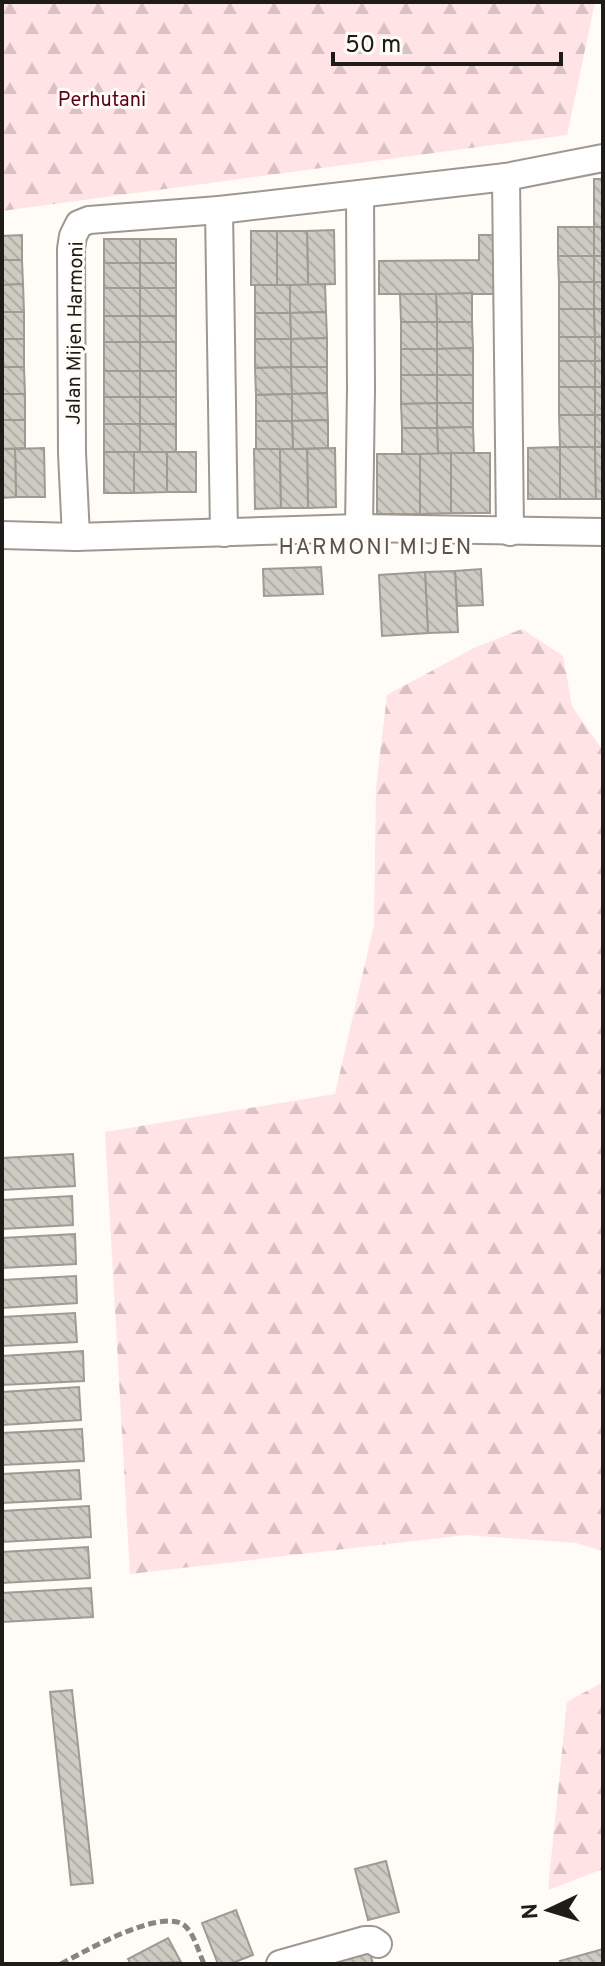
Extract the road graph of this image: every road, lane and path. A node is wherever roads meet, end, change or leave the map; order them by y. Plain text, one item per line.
1 (603, 158) edge
2 (506, 177) junction
3 (360, 194) junction
4 (219, 210) junction
5 (359, 528) junction
6 (510, 532) junction
7 (603, 532) edge
8 (224, 533) junction
9 (2, 535) edge
10 (76, 537) junction
11 (378, 1944) dead end
12 (61, 1964) edge
13 (204, 1964) edge
14 (280, 1964) edge

1 - 2 street, Jalan Mijen Harmoni
2 - 3 street, Jalan Mijen Harmoni
2 - 6 street
3 - 4 street, Jalan Mijen Harmoni
3 - 5 street
4 - 8 street
4 - 10 street, Jalan Mijen Harmoni
5 - 6 street
5 - 8 street
6 - 7 street
8 - 10 street
9 - 10 street
11 - 14 street
12 - 13 path

